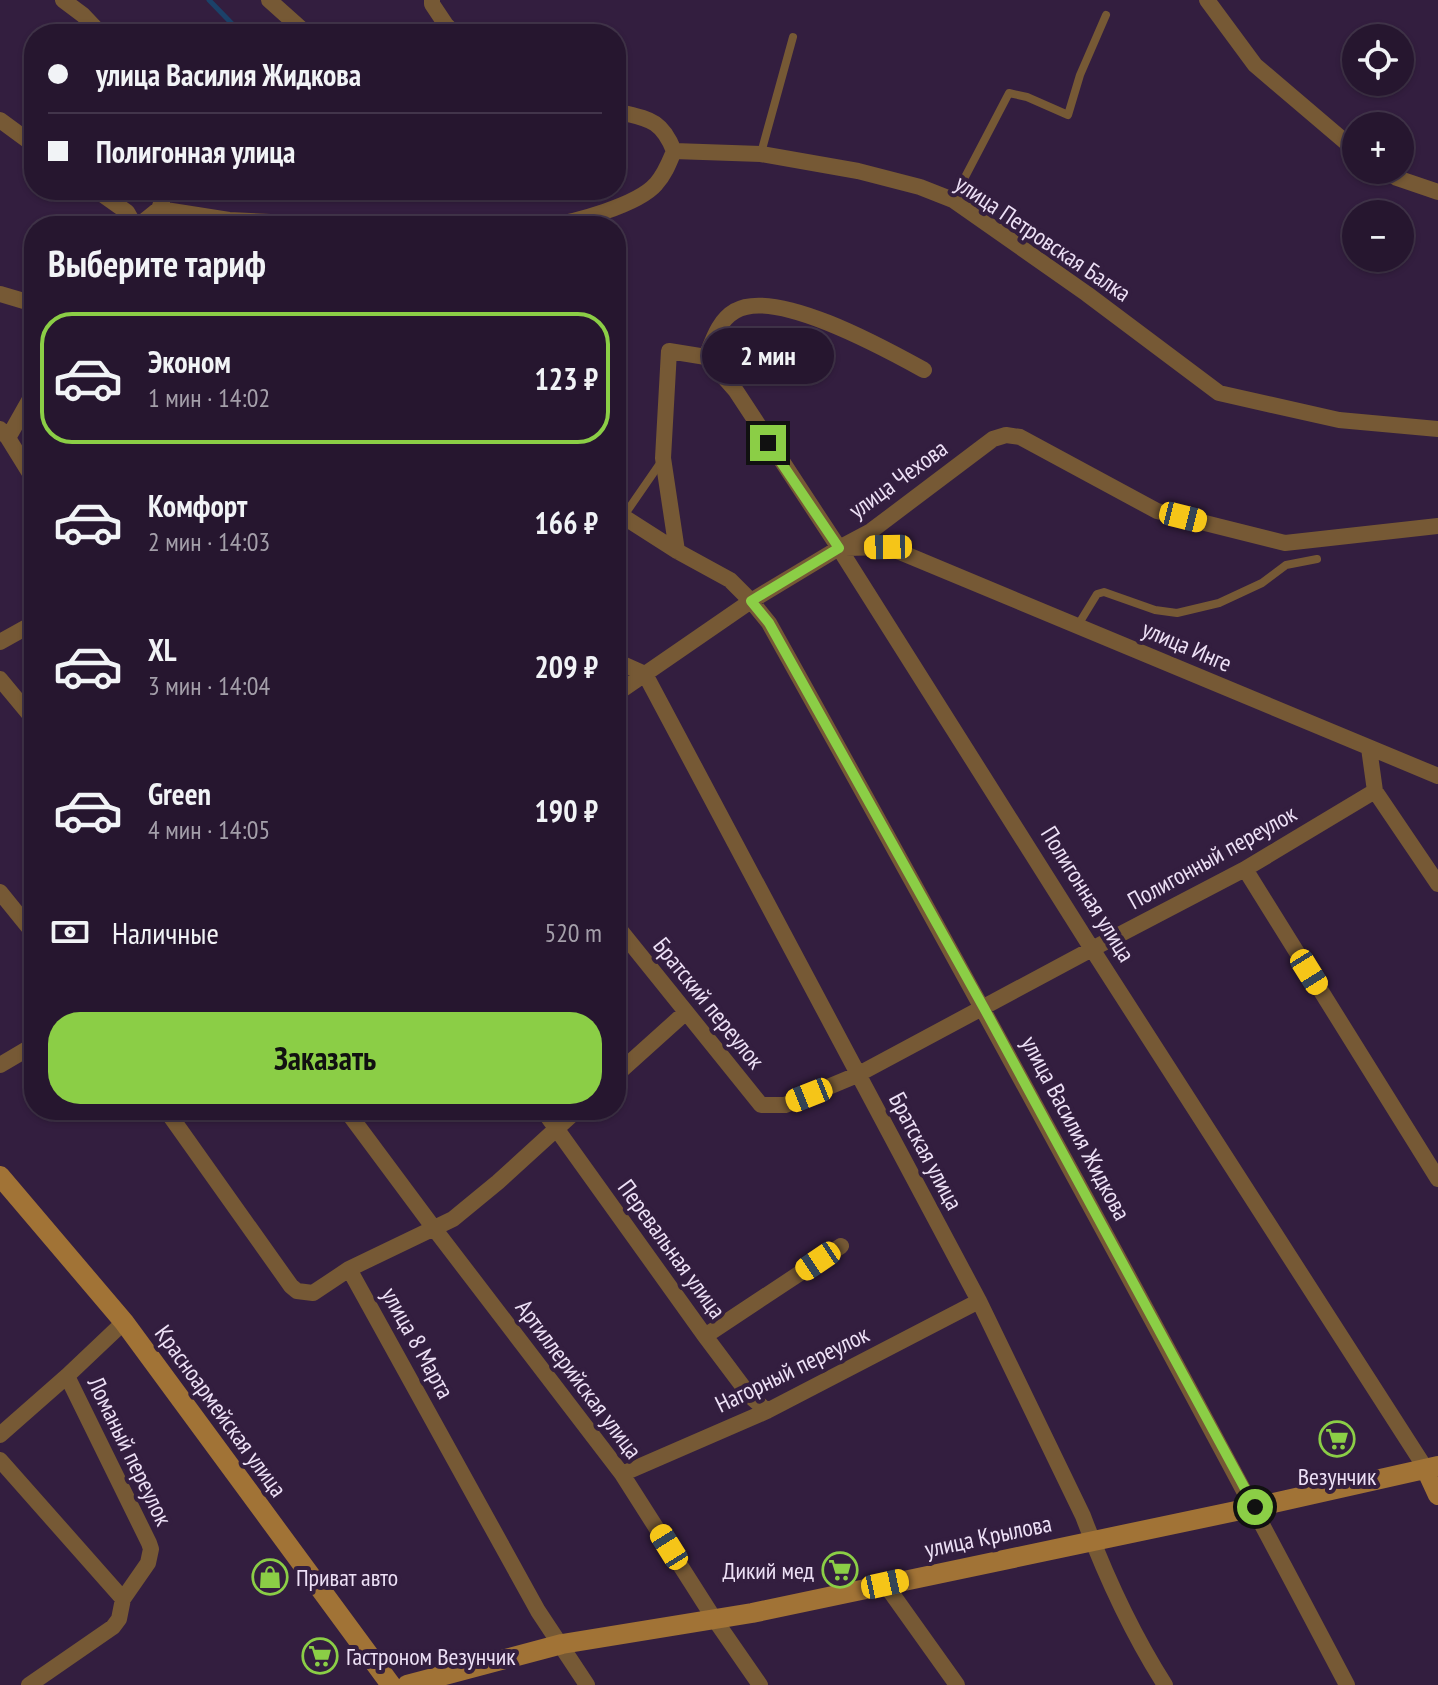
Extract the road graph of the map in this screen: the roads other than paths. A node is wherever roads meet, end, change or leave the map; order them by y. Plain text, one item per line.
1 (63, 0) edge
2 (269, 0) edge
3 (432, 0) edge
4 (1207, 0) edge
5 (1106, 15) dead end
6 (92, 24) edge
7 (296, 24) edge
8 (445, 24) edge
9 (793, 37) dead end
10 (626, 114) edge
11 (0, 120) edge
12 (24, 138) edge
13 (1342, 139) edge
14 (674, 151) junction
15 (761, 154) junction
16 (1414, 184) edge
17 (1438, 192) edge
18 (110, 200) edge
19 (162, 200) edge
20 (953, 200) junction
21 (159, 209) junction
22 (130, 216) edge
23 (150, 216) edge
24 (204, 216) edge
25 (586, 216) edge
26 (0, 294) edge
27 (24, 301) edge
28 (706, 357) junction
29 (924, 370) dead end
30 (24, 406) edge
31 (1438, 429) edge
32 (4, 434) edge
33 (663, 458) junction
34 (24, 465) edge
35 (626, 506) edge
36 (626, 519) edge
37 (1438, 526) edge
38 (839, 548) junction
39 (677, 551) junction
40 (1317, 559) dead end
41 (751, 601) junction
42 (1078, 626) junction
43 (24, 629) edge
44 (0, 642) edge
45 (626, 665) edge
46 (645, 674) junction
47 (0, 679) edge
48 (626, 687) edge
49 (24, 708) edge
50 (1369, 748) junction
51 (1438, 776) edge
52 (1375, 791) junction
53 (1245, 869) junction
54 (1438, 884) edge
55 (0, 892) edge
56 (24, 922) edge
57 (626, 937) edge
58 (1092, 949) junction
59 (984, 1008) junction
60 (686, 1012) junction
61 (24, 1051) edge
62 (0, 1065) edge
63 (626, 1066) edge
64 (857, 1075) junction
65 (173, 1120) edge
66 (353, 1120) edge
67 (550, 1120) edge
68 (566, 1120) edge
69 (556, 1129) junction
70 (0, 1176) edge
71 (1438, 1179) edge
72 (433, 1227) junction
73 (841, 1246) dead end
74 (349, 1269) junction
75 (979, 1301) junction
76 (124, 1322) junction
77 (705, 1336) junction
78 (67, 1376) junction
79 (767, 1411) junction
80 (0, 1435) edge
81 (0, 1460) edge
82 (1432, 1467) edge
83 (622, 1474) junction
84 (1438, 1495) edge
85 (1255, 1507) junction
86 (1092, 1541) junction
87 (885, 1584) junction
88 (123, 1599) junction
89 (715, 1620) junction
90 (562, 1644) junction
91 (29, 1685) edge
92 (391, 1685) edge
93 (407, 1685) edge
94 (587, 1685) edge
95 (760, 1685) edge
96 (957, 1685) edge
97 (1165, 1685) edge
98 (1347, 1685) edge

1 - 6 street
2 - 7 street
3 - 8 street
4 - 13 street
5 - 20 lane
9 - 15 lane
10 - 14 street
11 - 12 street
14 - 15 street, улица Петровская Балка
14 - 25 street
15 - 20 street, улица Петровская Балка
16 - 17 street
18 - 22 street
19 - 21 street
20 - 31 street, улица Петровская Балка
21 - 23 street
21 - 24 street
26 - 27 street
28 - 29 street
28 - 33 street
28 - 38 street, Полигонная улица
30 - 32 street
32 - 34 street
33 - 35 lane
33 - 39 street
36 - 39 street
37 - 38 street, улица Чехова
38 - 41 street, улица Чехова
38 - 42 street, улица Инге
38 - 58 street, Полигонная улица
39 - 41 street
40 - 42 lane
41 - 46 street, улица Чехова
41 - 59 street, улица Василия Жидкова
42 - 50 street, улица Инге
43 - 44 street
45 - 46 street
46 - 48 street, улица Чехова
46 - 64 street, Братская улица
47 - 49 street
50 - 51 street, улица Инге
50 - 52 street
52 - 53 street, Полигонный переулок
52 - 54 street
53 - 58 street, Полигонный переулок
53 - 71 street
55 - 56 street
57 - 60 street, Братский переулок
58 - 59 street, Полигонный переулок
58 - 82 street, Полигонная улица
59 - 64 street, Полигонный переулок
59 - 85 street, улица Василия Жидкова
60 - 63 street
60 - 64 street, Братский переулок
61 - 62 street
64 - 75 street, Братская улица
65 - 74 street
66 - 72 street, Артиллерийская улица
67 - 69 street, Перевальная улица
68 - 69 street
69 - 72 street
69 - 77 street, Перевальная улица
70 - 76 main road, Красноармейская улица
72 - 74 street
72 - 83 street, Артиллерийская улица
73 - 77 street
74 - 90 street, улица 8 Марта
75 - 79 street, Нагорный переулок
75 - 86 street, Братская улица
76 - 78 street, Ломаный переулок
76 - 92 main road, Красноармейская улица
77 - 79 street, Перевальная улица
78 - 80 street, Ломаный переулок
78 - 88 street, Ломаный переулок
79 - 83 street, Нагорный переулок
81 - 88 street
82 - 84 main road, Полигонная улица
82 - 85 main road, улица Крылова
83 - 89 street, Артиллерийская улица
85 - 86 main road, улица Крылова
85 - 98 street, улица Василия Жидкова
86 - 87 main road, улица Крылова
86 - 97 street, Братская улица
87 - 89 main road, улица Крылова
87 - 96 street
88 - 91 street, Ломаный переулок
89 - 90 main road, улица Крылова
89 - 95 street, Артиллерийская улица
90 - 93 main road, улица Крылова
90 - 94 street, улица 8 Марта

